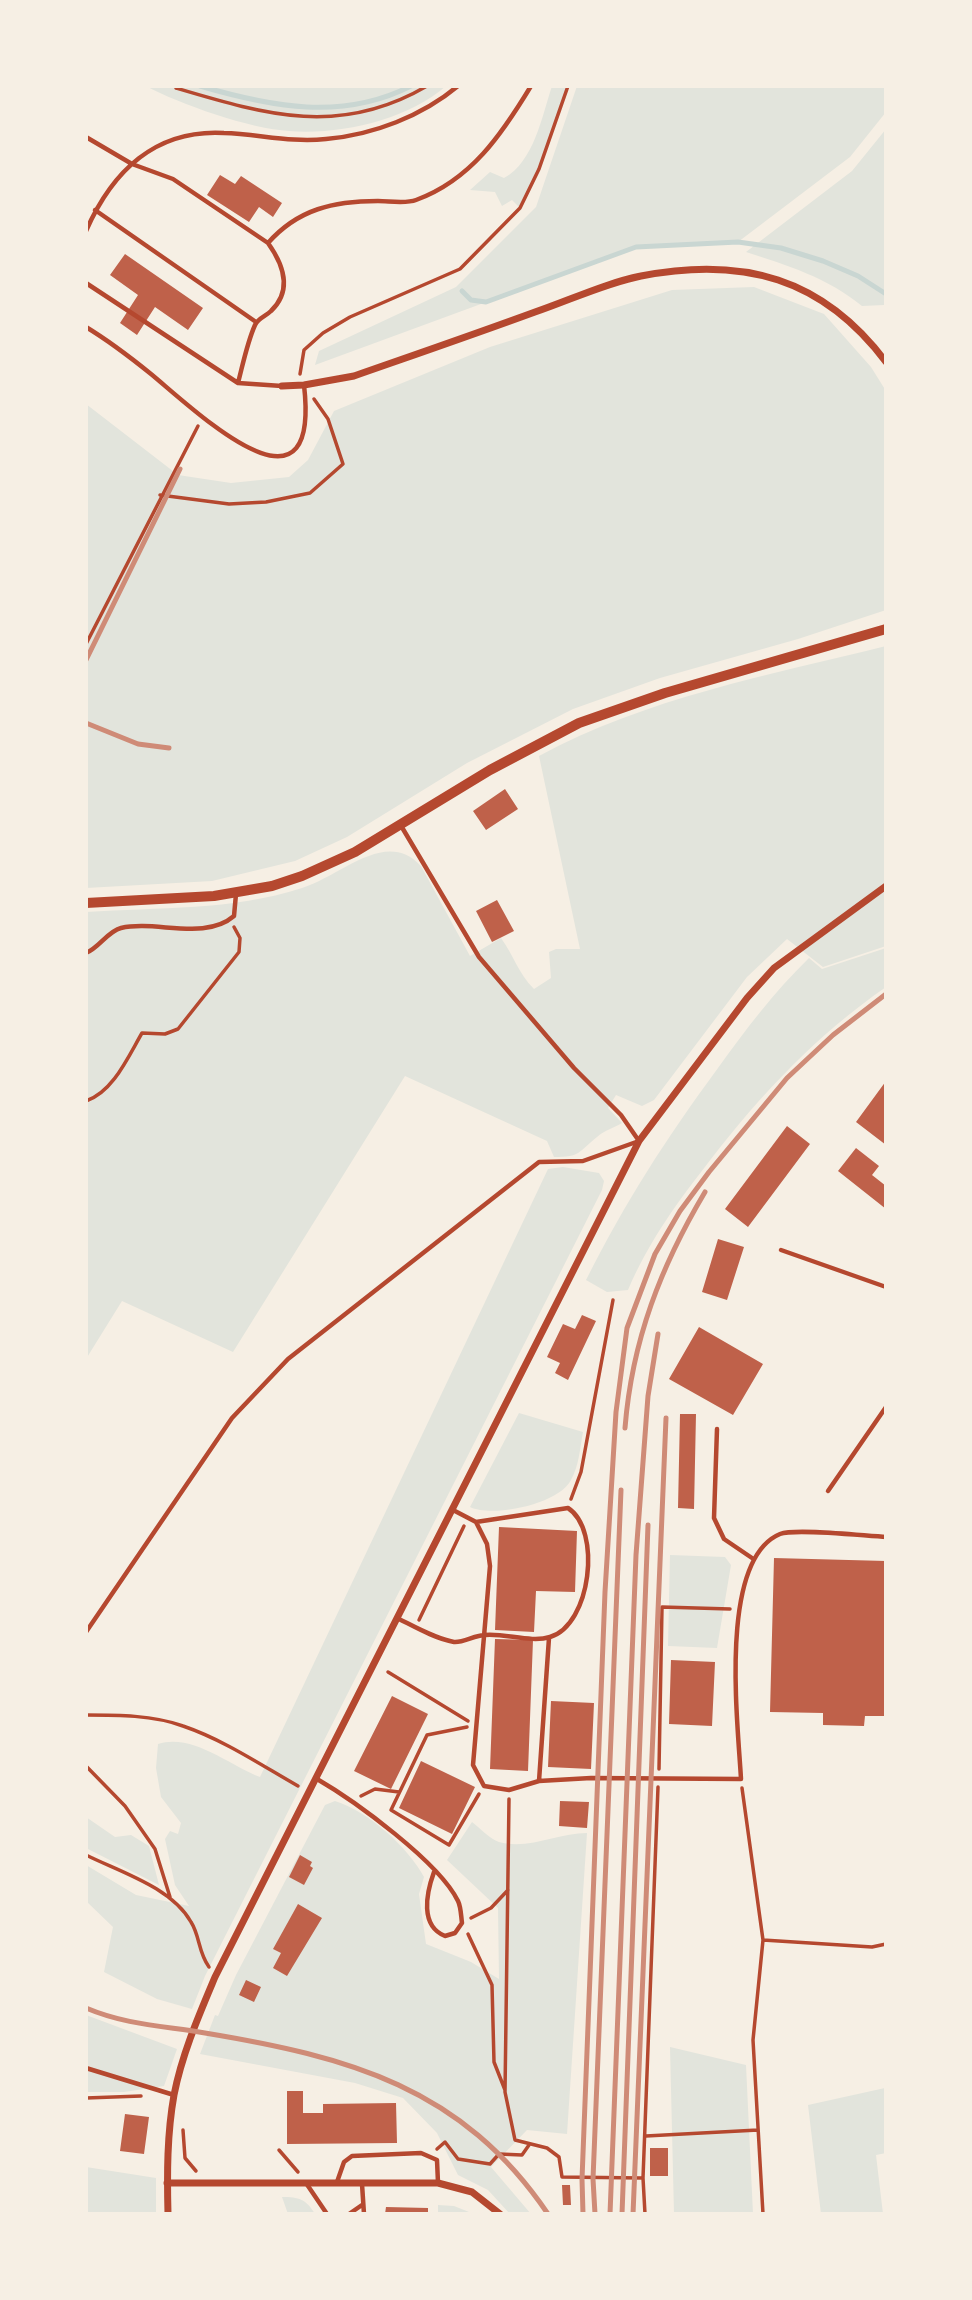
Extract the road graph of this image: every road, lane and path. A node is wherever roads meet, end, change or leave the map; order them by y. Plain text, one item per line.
1 (428, 86) edge
2 (458, 86) edge
3 (531, 86) edge
4 (568, 86) edge
5 (176, 88) dead end
6 (86, 137) edge
7 (132, 163) junction
8 (95, 210) junction
9 (86, 231) edge
10 (268, 243) junction
11 (86, 283) edge
12 (256, 322) junction
13 (86, 327) edge
14 (886, 362) edge
15 (238, 383) junction
16 (304, 385) junction
17 (282, 386) joint
18 (202, 418) junction
19 (160, 495) junction
20 (886, 629) edge
21 (86, 644) edge
22 (400, 824) junction
23 (886, 886) edge
24 (236, 893) junction
25 (86, 903) edge
26 (226, 924) junction
27 (86, 953) edge
28 (86, 1101) edge
29 (639, 1140) junction
30 (781, 1250) dead end
31 (886, 1287) edge
32 (613, 1300) dead end
33 (886, 1407) edge
34 (716, 1429) dead end
35 (828, 1491) dead end
36 (568, 1508) junction
37 (453, 1510) junction
38 (468, 1518) junction
39 (476, 1521) junction
40 (886, 1537) edge
41 (752, 1558) junction
42 (740, 1609) junction
43 (399, 1619) junction
44 (416, 1627) junction
45 (86, 1632) edge
46 (484, 1634) junction
47 (549, 1638) junction
48 (388, 1672) dead end
49 (86, 1715) edge
50 (476, 1726) junction
51 (86, 1766) edge
52 (659, 1771) dead end
53 (317, 1779) junction
54 (741, 1779) junction
55 (539, 1781) junction
56 (661, 1783) junction
57 (484, 1786) junction
58 (509, 1790) junction
59 (399, 1792) junction
60 (310, 1793) junction
61 (353, 1800) junction
62 (86, 1855) edge
63 (434, 1872) junction
64 (508, 1889) junction
65 (170, 1897) junction
66 (462, 1923) junction
67 (763, 1940) junction
68 (886, 1944) edge
69 (215, 1977) junction
70 (86, 2068) edge
71 (505, 2092) junction
72 (174, 2095) junction
73 (150, 2096) dead end
74 (86, 2098) edge
75 (183, 2127) dead end
76 (758, 2130) junction
77 (646, 2136) junction
78 (445, 2142) dead end
79 (529, 2145) junction
80 (279, 2150) dead end
81 (206, 2174) dead end
82 (643, 2178) junction
83 (362, 2181) junction
84 (305, 2182) junction
85 (337, 2182) junction
86 (167, 2183) junction
87 (438, 2183) junction
88 (362, 2205) junction
89 (167, 2214) edge
90 (327, 2214) edge
91 (349, 2214) edge
92 (364, 2214) edge
93 (500, 2214) edge
94 (645, 2214) edge
95 (763, 2214) edge

1 - 5 path
2 - 7 lane
3 - 10 lane
4 - 16 path
6 - 7 lane
7 - 8 lane
7 - 10 lane
8 - 9 lane
8 - 12 lane
10 - 12 lane
11 - 15 lane
12 - 15 lane
13 - 18 lane
14 - 16 street
15 - 17 lane
16 - 17 street
16 - 18 lane
16 - 19 path
18 - 19 path
19 - 21 path
20 - 22 street
22 - 24 street
22 - 29 lane
23 - 29 street
24 - 25 street
24 - 26 lane
26 - 27 lane
26 - 28 path
29 - 37 street
29 - 45 lane
30 - 31 lane
32 - 36 path
33 - 35 lane
34 - 41 lane
36 - 39 lane
36 - 47 lane
37 - 38 lane
37 - 43 street
38 - 39 lane
38 - 44 path
39 - 46 lane
40 - 41 lane
41 - 42 lane
42 - 52 path
42 - 54 lane
43 - 44 lane
43 - 53 street
44 - 46 lane
46 - 47 lane
46 - 50 lane
47 - 55 lane
48 - 50 path
49 - 60 path
50 - 57 lane
50 - 59 path
51 - 65 path
53 - 60 street
53 - 61 lane
54 - 56 lane
54 - 67 path
55 - 56 lane
55 - 58 lane
56 - 77 path
57 - 58 lane
57 - 59 path
58 - 64 path
59 - 61 path
60 - 69 street
61 - 63 lane
62 - 65 path
63 - 66 lane
63 - 66 lane
64 - 66 path
64 - 71 path
65 - 69 path
66 - 71 path
67 - 68 path
67 - 76 path
69 - 72 street
70 - 72 lane
71 - 79 path
72 - 86 street
73 - 74 path
75 - 81 path
76 - 77 path
76 - 95 path
77 - 82 path
78 - 79 path
79 - 82 path
80 - 84 path
82 - 94 path
83 - 85 street
83 - 87 street
83 - 88 lane
84 - 85 street
84 - 86 street
84 - 90 lane
85 - 87 lane
86 - 89 street
87 - 93 street
88 - 91 lane
88 - 92 lane

